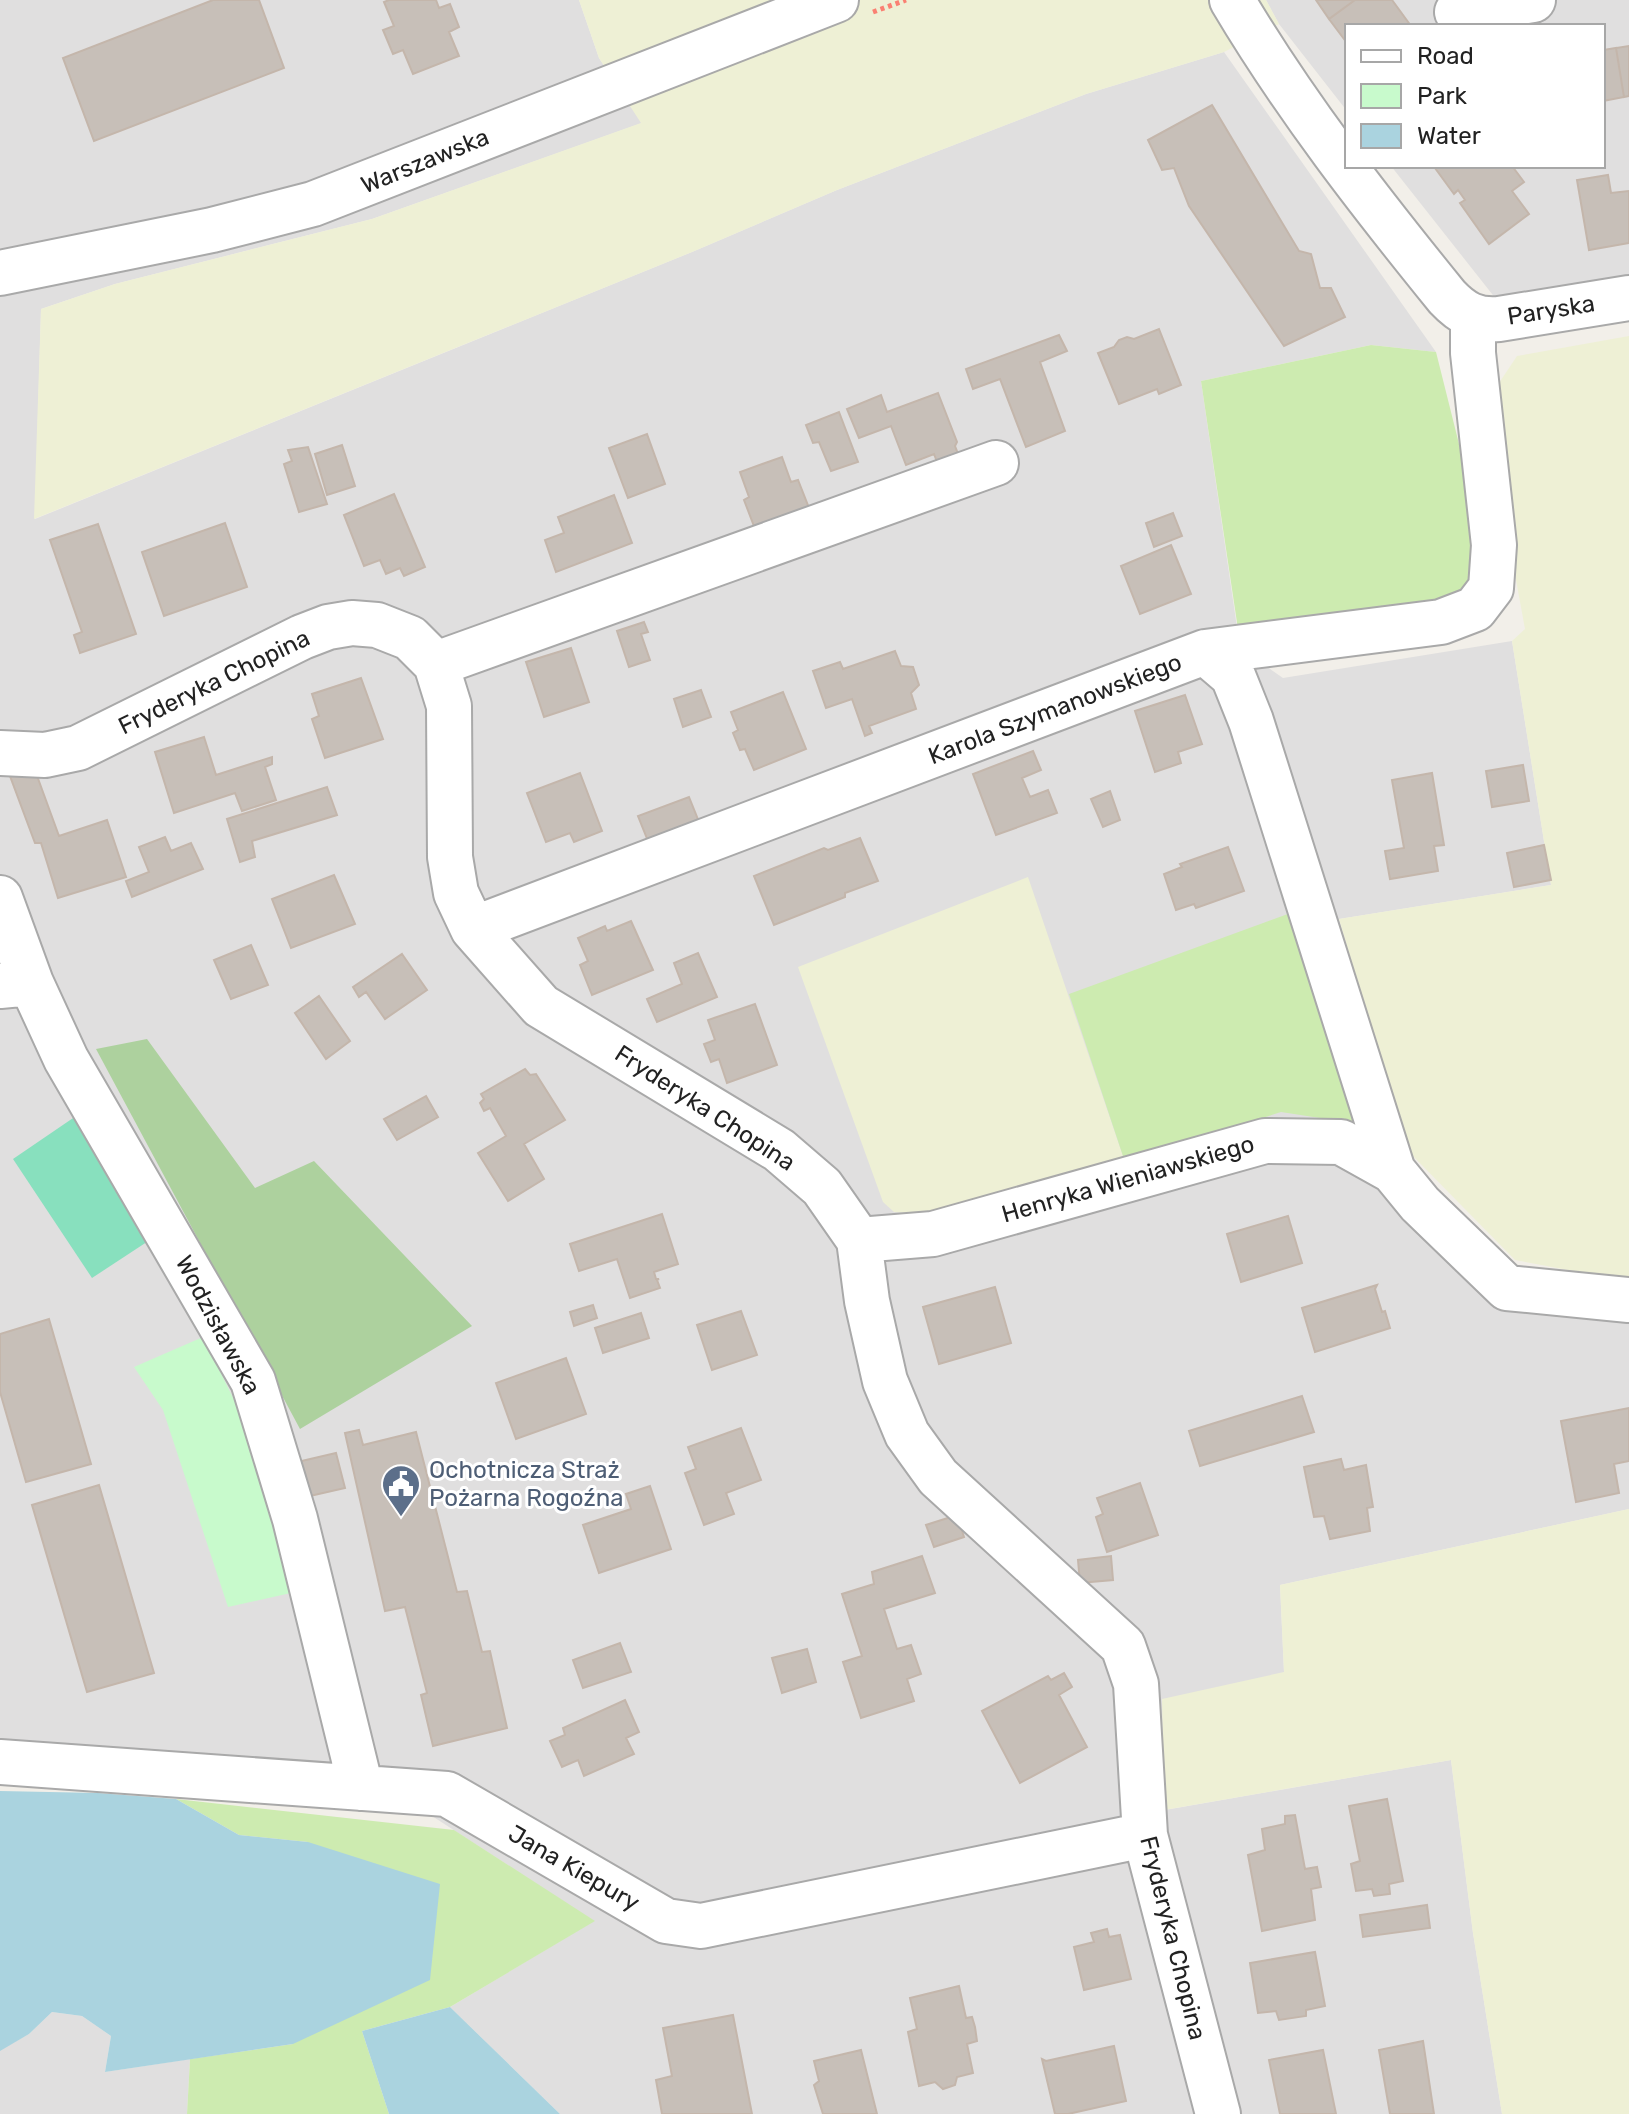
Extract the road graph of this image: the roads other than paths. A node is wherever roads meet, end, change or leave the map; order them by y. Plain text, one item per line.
1 (836, 0) edge
2 (1232, 0) edge
3 (1533, 0) edge
4 (1457, 12) dead end
5 (0, 273) edge
6 (1629, 298) edge
7 (1473, 317) junction
8 (996, 463) dead end
9 (1205, 652) junction
10 (436, 664) junction
11 (0, 753) edge
12 (0, 898) edge
13 (473, 929) junction
14 (16, 984) edge
15 (1393, 1171) junction
16 (859, 1240) junction
17 (1629, 1300) edge
18 (0, 1762) edge
19 (361, 1788) junction
20 (1145, 1835) junction
21 (1218, 2114) edge

1 - 5 street, Warszawska
2 - 7 street
3 - 4 street
6 - 7 street, Paryska
7 - 9 street
8 - 10 street
9 - 13 street, Karola Szymanowskiego
9 - 15 street, Karola Szymanowskiego
10 - 11 street, Fryderyka Chopina
10 - 13 street, Fryderyka Chopina
12 - 14 street, Wodzisławska
13 - 16 street, Fryderyka Chopina
14 - 19 street, Wodzisławska
15 - 16 street, Henryka Wieniawskiego
15 - 17 street, Henryka Wieniawskiego
16 - 20 street, Fryderyka Chopina
18 - 19 street, Jana Kiepury
19 - 20 street, Jana Kiepury
20 - 21 street, Fryderyka Chopina

